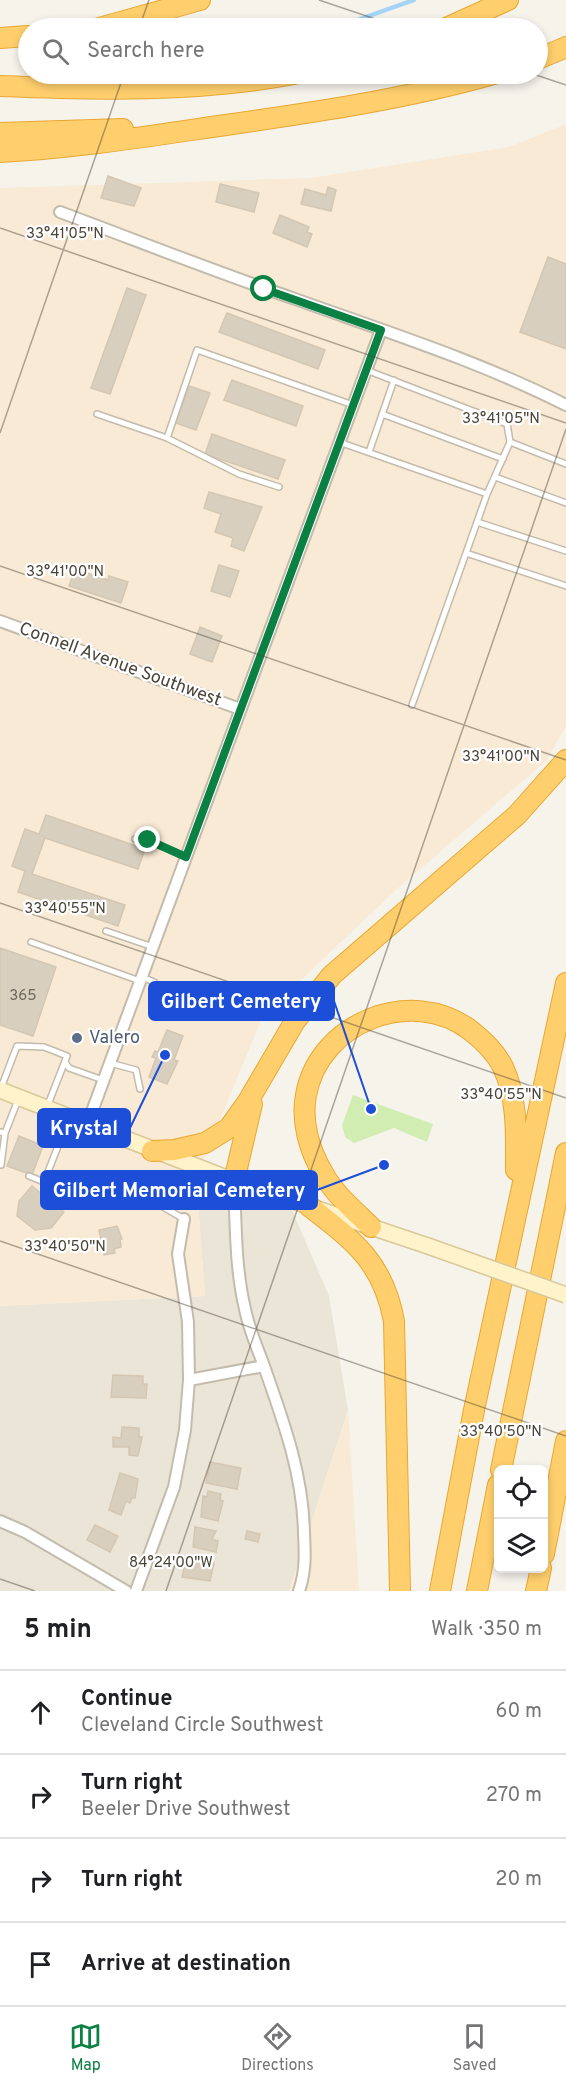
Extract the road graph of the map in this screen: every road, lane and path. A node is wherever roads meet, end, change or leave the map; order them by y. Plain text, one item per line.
1 (200, 0) edge
2 (508, 0) edge
3 (135, 18) edge
4 (468, 18) edge
5 (18, 37) edge
6 (1, 38) edge
7 (566, 47) edge
8 (548, 54) edge
9 (202, 84) edge
10 (452, 84) edge
11 (0, 86) edge
12 (275, 118) junction
13 (0, 133) edge
14 (0, 152) edge
15 (60, 212) dead end
16 (381, 330) junction
17 (366, 370) junction
18 (394, 380) junction
19 (353, 405) junction
20 (566, 405) edge
21 (97, 414) dead end
22 (382, 414) junction
23 (167, 438) junction
24 (339, 442) junction
25 (510, 442) junction
26 (369, 452) junction
27 (503, 459) junction
28 (566, 464) edge
29 (495, 477) junction
30 (279, 486) dead end
31 (487, 494) junction
32 (566, 504) edge
33 (477, 522) junction
34 (566, 551) edge
35 (466, 553) junction
36 (566, 586) edge
37 (0, 621) edge
38 (412, 705) dead end
39 (240, 709) junction
40 (566, 760) edge
41 (135, 839) dead end
42 (186, 857) junction
43 (106, 931) dead end
44 (31, 942) dead end
45 (153, 947) junction
46 (141, 979) junction
47 (154, 982) dead end
48 (566, 983) edge
49 (65, 1062) junction
50 (110, 1063) junction
51 (104, 1080) junction
52 (257, 1087) junction
53 (140, 1089) dead end
54 (0, 1090) edge
55 (18, 1098) junction
56 (46, 1109) junction
57 (69, 1118) junction
58 (87, 1125) junction
59 (2, 1132) edge
60 (152, 1151) junction
61 (566, 1153) edge
62 (1, 1165) edge
63 (28, 1176) dead end
64 (234, 1181) junction
65 (118, 1199) dead end
66 (517, 1205) junction
67 (309, 1206) junction
68 (184, 1219) joint
69 (371, 1227) junction
70 (566, 1295) edge
71 (264, 1366) junction
72 (189, 1380) junction
73 (566, 1441) edge
74 (502, 1465) edge
75 (494, 1505) edge
76 (0, 1521) edge
77 (548, 1529) edge
78 (539, 1573) edge
79 (126, 1591) edge
80 (136, 1591) edge
81 (299, 1591) edge
82 (400, 1591) edge
83 (440, 1591) edge
84 (477, 1591) edge
85 (536, 1591) edge

1 - 3 highway
2 - 4 highway
5 - 6 highway
7 - 8 highway
9 - 11 highway
10 - 12 highway
12 - 13 highway
12 - 14 highway
15 - 16 street
16 - 17 street
16 - 20 street
17 - 18 lane
17 - 19 street
18 - 22 lane
18 - 25 lane
19 - 23 lane
19 - 24 street
21 - 23 lane
22 - 26 lane
22 - 27 lane
23 - 30 lane
24 - 26 lane
24 - 39 street
25 - 27 lane
25 - 28 lane
26 - 31 lane
27 - 29 lane
29 - 31 lane
29 - 32 lane
31 - 33 lane
33 - 34 lane
33 - 35 lane
35 - 36 lane
35 - 38 lane
37 - 39 street, Connell Avenue Southwest
39 - 42 street
40 - 52 highway
41 - 42 lane
42 - 45 street
43 - 45 lane
44 - 46 lane
45 - 46 street
46 - 47 lane
46 - 50 street
48 - 66 highway
49 - 51 lane
49 - 54 lane
49 - 56 lane
50 - 51 street
50 - 53 lane
51 - 58 street
52 - 60 highway
52 - 64 highway
54 - 55 main road
55 - 56 main road
55 - 59 lane
56 - 57 main road
57 - 58 main road
57 - 63 lane
58 - 60 main road
59 - 62 lane
60 - 64 main road
61 - 74 highway
64 - 67 main road
64 - 71 street
65 - 68 lane
66 - 69 highway
66 - 83 highway
67 - 69 main road
67 - 82 highway
68 - 72 street
69 - 70 main road, bridge
71 - 72 street
71 - 81 street
72 - 80 street
73 - 77 highway
75 - 84 highway
76 - 79 street
78 - 85 highway

